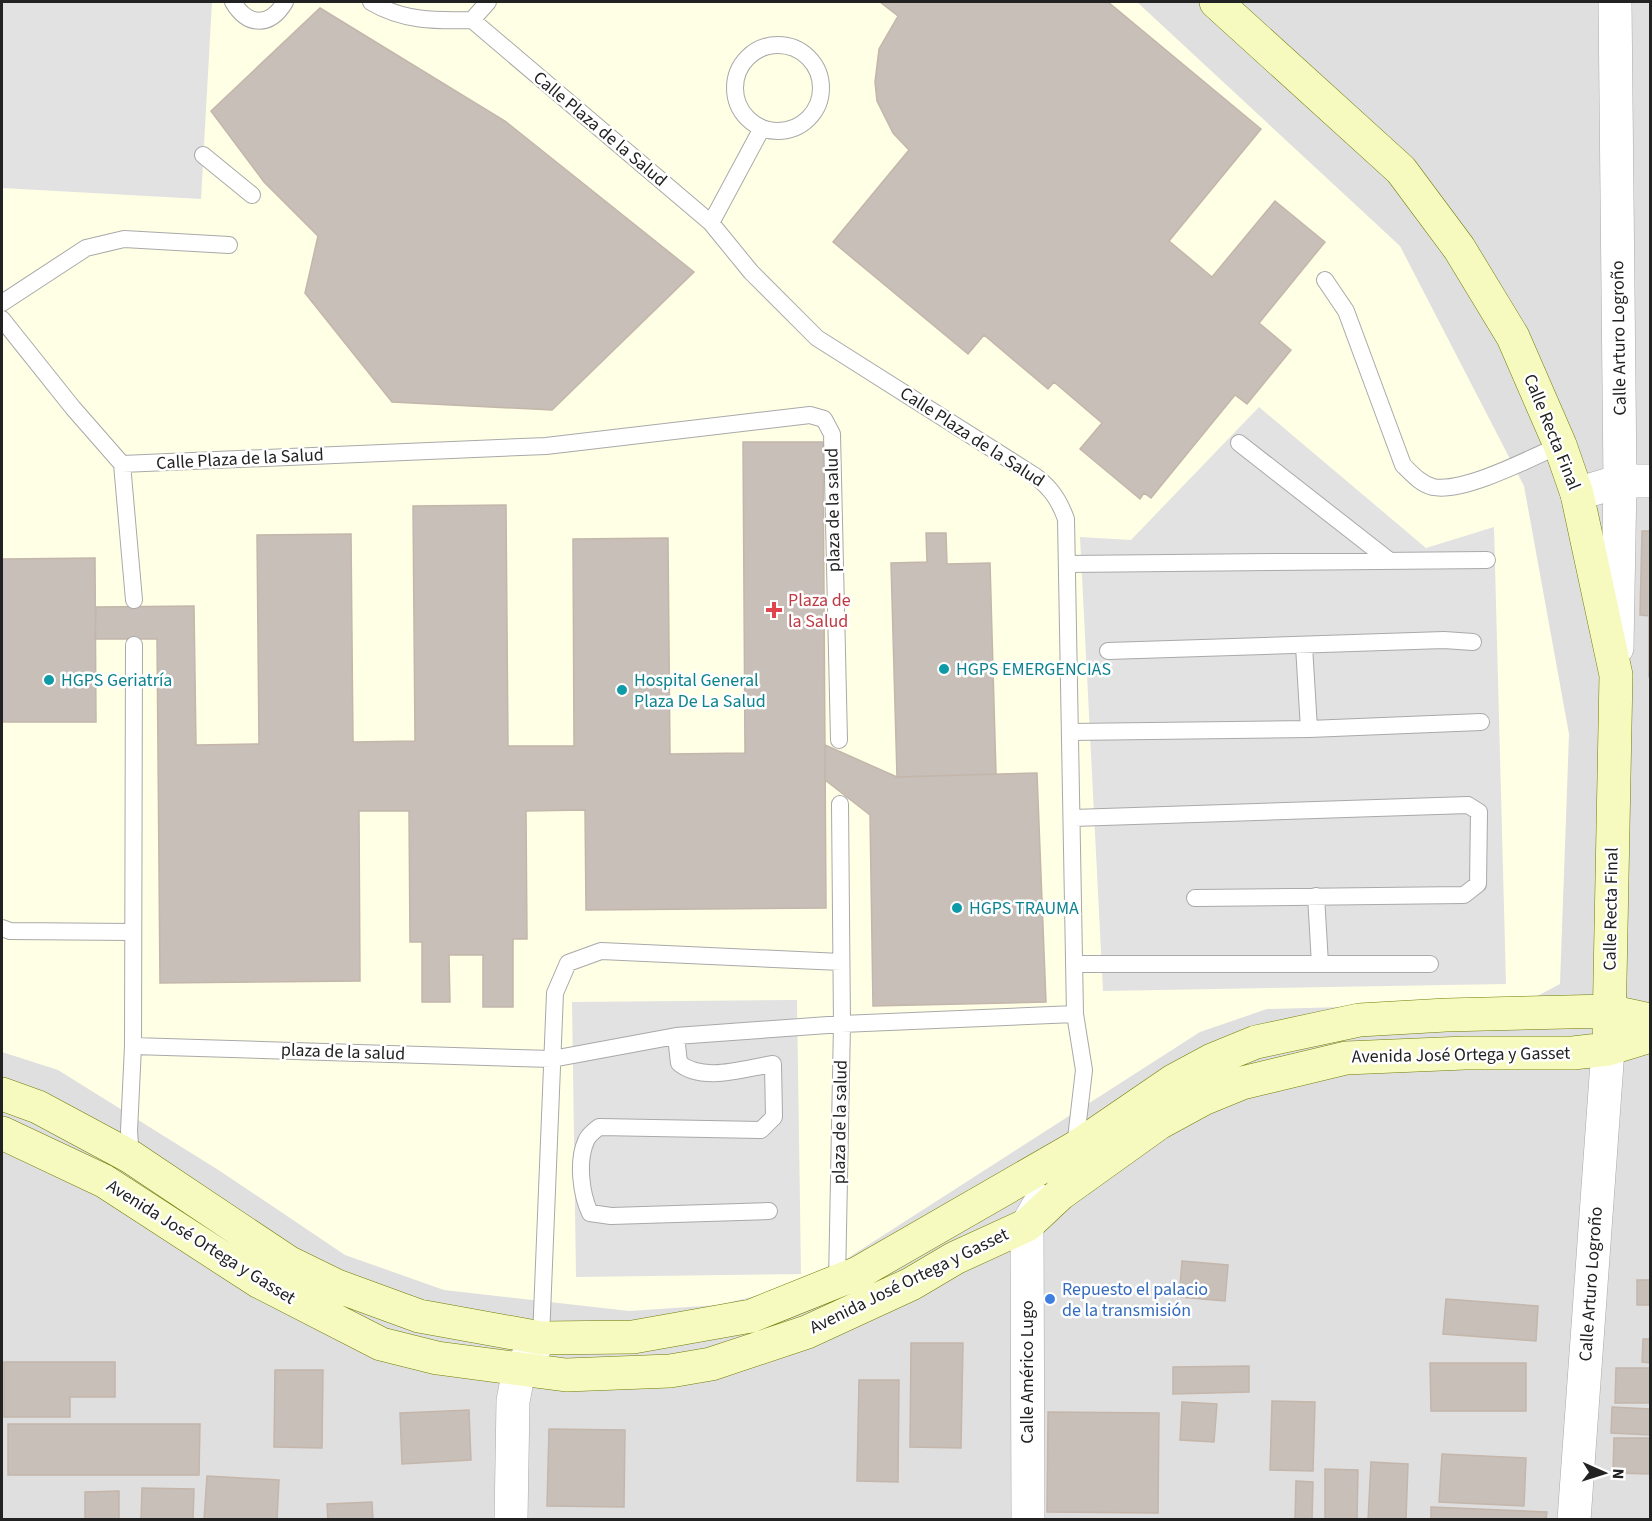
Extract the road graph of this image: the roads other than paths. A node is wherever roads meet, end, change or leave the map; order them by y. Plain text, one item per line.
1 (233, 2) edge
2 (285, 2) edge
3 (371, 2) edge
4 (488, 2) edge
5 (1216, 2) edge
6 (1615, 2) edge
7 (472, 20) junction
8 (762, 128) junction
9 (203, 155) dead end
10 (252, 195) dead end
11 (711, 223) junction
12 (229, 245) dead end
13 (1325, 280) dead end
14 (2, 303) edge
15 (2, 319) edge
16 (1239, 443) dead end
17 (1560, 445) junction
18 (546, 446) joint
19 (122, 464) junction
20 (1635, 481) edge
21 (1577, 494) junction
22 (1487, 560) dead end
23 (1390, 561) junction
24 (1067, 564) junction
25 (134, 600) dead end
26 (1473, 642) dead end
27 (134, 645) dead end
28 (1304, 646) junction
29 (1108, 651) dead end
30 (1616, 675) junction
31 (1481, 722) dead end
32 (1309, 729) junction
33 (1070, 732) junction
34 (839, 740) dead end
35 (840, 804) dead end
36 (1073, 818) junction
37 (1316, 896) junction
38 (1195, 898) dead end
39 (2, 928) edge
40 (132, 932) junction
41 (841, 962) junction
42 (1074, 964) junction
43 (1320, 964) junction
44 (1430, 964) dead end
45 (1610, 1011) junction
46 (1076, 1014) junction
47 (1650, 1020) edge
48 (842, 1024) junction
49 (676, 1036) junction
50 (1650, 1036) edge
51 (133, 1046) junction
52 (1608, 1049) junction
53 (552, 1059) junction
54 (2, 1094) edge
55 (2, 1133) edge
56 (1074, 1148) junction
57 (131, 1157) junction
58 (770, 1211) dead end
59 (1027, 1225) junction
60 (837, 1282) junction
61 (541, 1338) junction
62 (519, 1370) junction
63 (511, 1520) edge
64 (1028, 1520) edge
65 (1574, 1520) edge

1 - 2 lane
3 - 7 lane
4 - 7 lane
5 - 17 main road, Calle Recta Final
6 - 20 street, Calle Arturo Logroño
7 - 11 lane, Calle Plaza de la Salud
8 - 8 lane
8 - 11 lane
9 - 10 lane
11 - 24 lane, Calle Plaza de la Salud
12 - 14 lane
13 - 17 lane
15 - 19 lane
16 - 23 lane
17 - 21 main road, Calle Recta Final
18 - 19 lane, Calle Plaza de la Salud
18 - 34 lane, plaza de la salud
19 - 25 lane
20 - 21 street
20 - 30 street, Calle Arturo Logroño
21 - 30 main road, Calle Recta Final
22 - 23 lane
23 - 24 lane
24 - 33 lane, Calle Plaza de la Salud
26 - 28 lane
27 - 40 lane
28 - 29 lane
28 - 32 lane
30 - 45 main road, Calle Recta Final
31 - 32 lane
32 - 33 lane
33 - 36 lane, Calle Plaza de la Salud
35 - 41 lane, plaza de la salud
36 - 37 lane
36 - 42 lane, Calle Plaza de la Salud
37 - 38 lane
37 - 43 lane
39 - 40 lane
40 - 51 lane
41 - 48 lane, plaza de la salud
41 - 53 lane
42 - 43 lane
42 - 46 lane, Calle Plaza de la Salud
43 - 44 lane
45 - 47 main road, Avenida José Ortega y Gasset
45 - 52 main road, Calle Recta Final
45 - 56 main road, Avenida José Ortega y Gasset
46 - 48 lane, plaza de la salud
46 - 56 lane, Calle Plaza de la Salud
48 - 49 lane, plaza de la salud
48 - 60 lane, plaza de la salud
49 - 53 lane, plaza de la salud
49 - 58 lane
50 - 52 main road, Avenida José Ortega y Gasset
51 - 53 lane, plaza de la salud
51 - 57 lane
52 - 59 main road, Avenida José Ortega y Gasset
52 - 65 street, Calle Arturo Logroño
53 - 61 lane
54 - 57 main road, Avenida José Ortega y Gasset
55 - 62 main road, Avenida José Ortega y Gasset
56 - 59 street
56 - 60 main road, Avenida José Ortega y Gasset
57 - 61 main road, Avenida José Ortega y Gasset
59 - 62 main road, Avenida José Ortega y Gasset
59 - 64 street, Calle Américo Lugo
60 - 61 main road, Avenida José Ortega y Gasset
61 - 62 street
62 - 63 street

